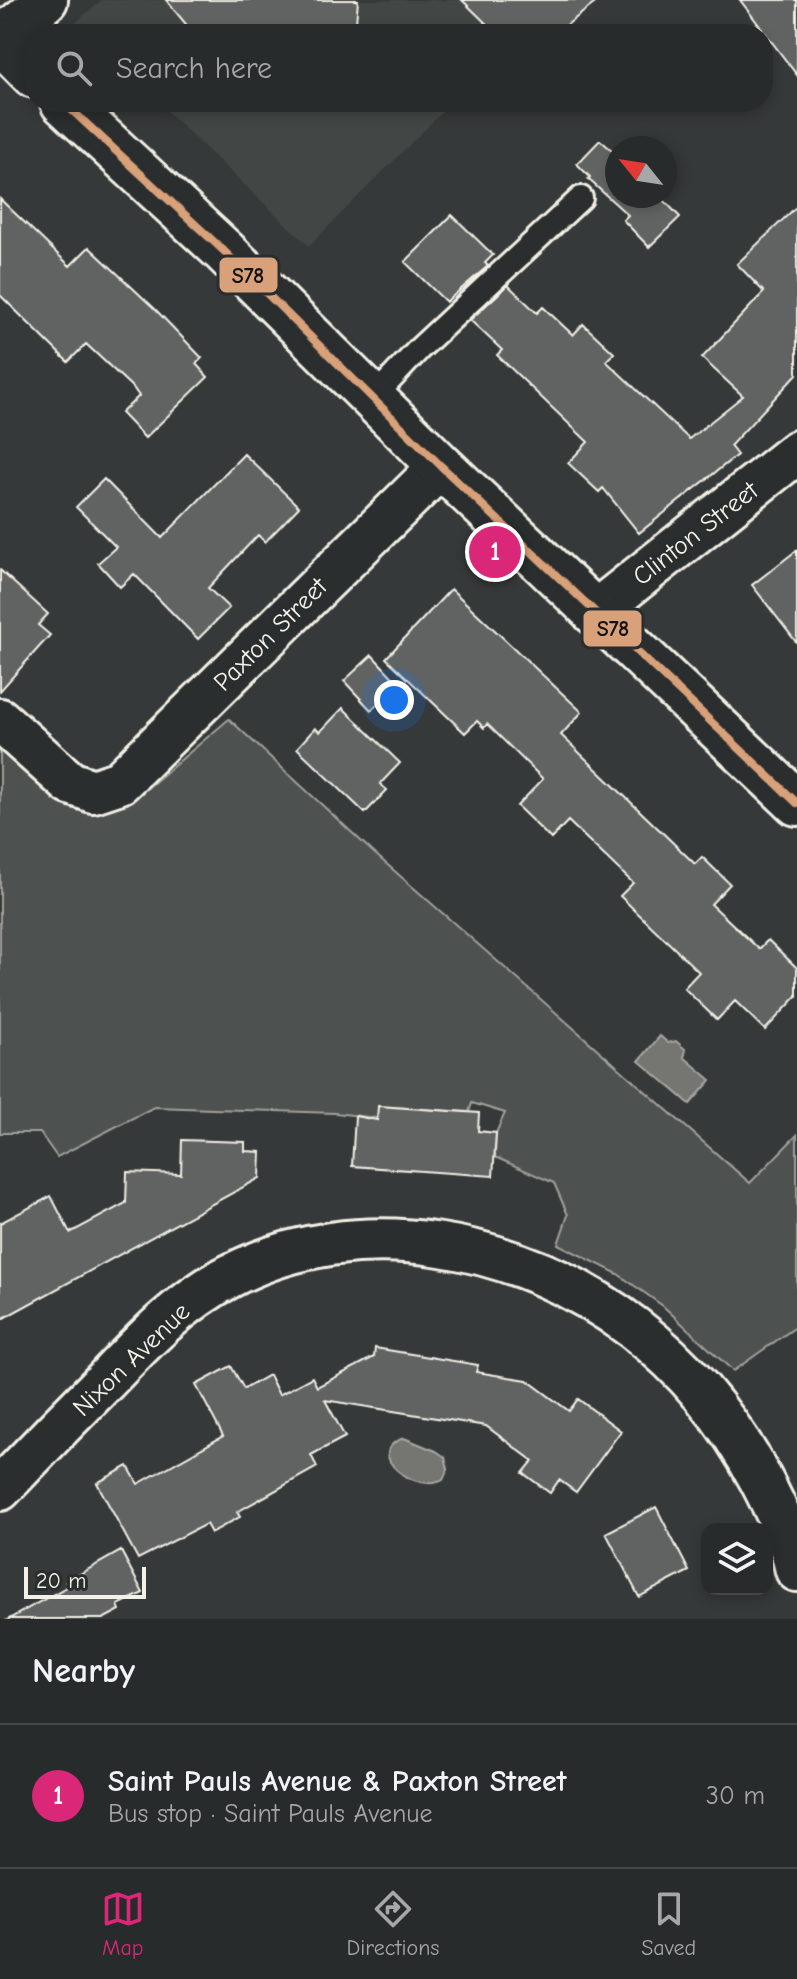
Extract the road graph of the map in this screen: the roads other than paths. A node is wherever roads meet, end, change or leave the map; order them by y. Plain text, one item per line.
1 (46, 0) edge
2 (0, 40) edge
3 (24, 65) edge
4 (74, 112) edge
5 (581, 198) dead end
6 (372, 399) junction
7 (797, 452) edge
8 (441, 466) junction
9 (594, 613) junction
10 (0, 720) edge
11 (797, 803) edge
12 (0, 1489) edge
13 (797, 1570) edge

1 - 2 street
2 - 3 main road
4 - 6 main road
5 - 6 lane
6 - 8 main road
7 - 9 street, Clinton Street
8 - 9 main road
8 - 10 street, Paxton Street
9 - 11 main road
12 - 13 street, Nixon Avenue

